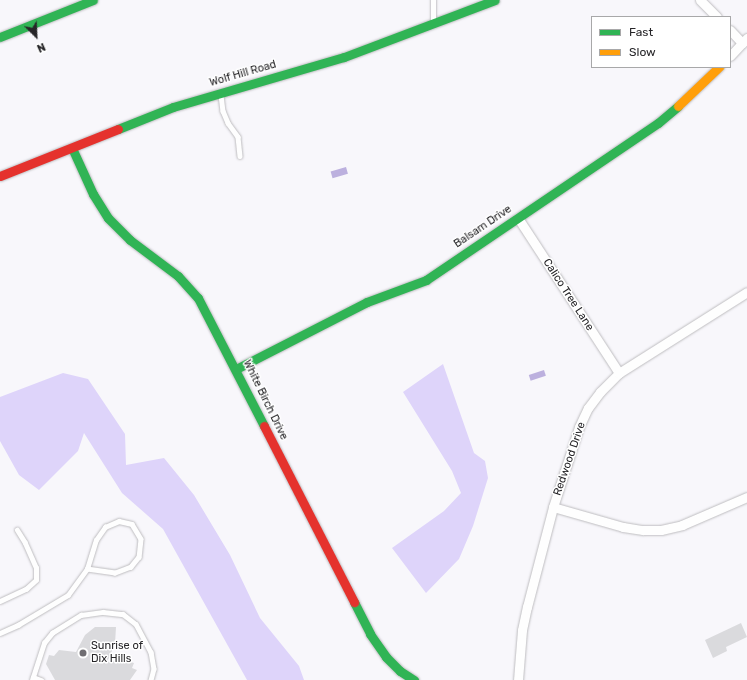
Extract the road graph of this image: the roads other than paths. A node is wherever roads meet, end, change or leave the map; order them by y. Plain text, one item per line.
1 (93, 0) edge
2 (433, 0) edge
3 (495, 0) edge
4 (700, 0) edge
5 (716, 16) edge
6 (433, 25) junction
7 (731, 31) edge
8 (0, 36) edge
9 (745, 40) edge
10 (731, 55) edge
11 (718, 68) edge
12 (221, 93) junction
13 (72, 148) junction
14 (240, 156) dead end
15 (0, 176) edge
16 (518, 218) junction
17 (747, 292) edge
18 (236, 369) junction
19 (619, 373) junction
20 (747, 497) edge
21 (554, 507) junction
22 (17, 530) dead end
23 (87, 569) junction
24 (0, 601) edge
25 (0, 633) edge
26 (32, 678) edge
27 (41, 680) edge
28 (151, 680) edge
29 (414, 680) edge
30 (518, 680) edge

1 - 8 street
2 - 6 lane
3 - 6 street, Wolf Hill Road
4 - 5 street
6 - 12 street, Wolf Hill Road
7 - 9 street
9 - 10 street
11 - 16 street, Balsam Drive
12 - 13 street, Wolf Hill Road
12 - 14 lane
13 - 15 street, Wolf Hill Road
13 - 18 street, White Birch Drive
16 - 18 street, Balsam Drive
16 - 19 street, Calico Tree Lane
17 - 19 street, Redwood Drive
18 - 29 street, White Birch Drive
19 - 21 street, Redwood Drive
20 - 21 street
21 - 30 street, Redwood Drive
22 - 24 lane
23 - 23 lane
23 - 25 lane
26 - 27 lane
26 - 28 lane

